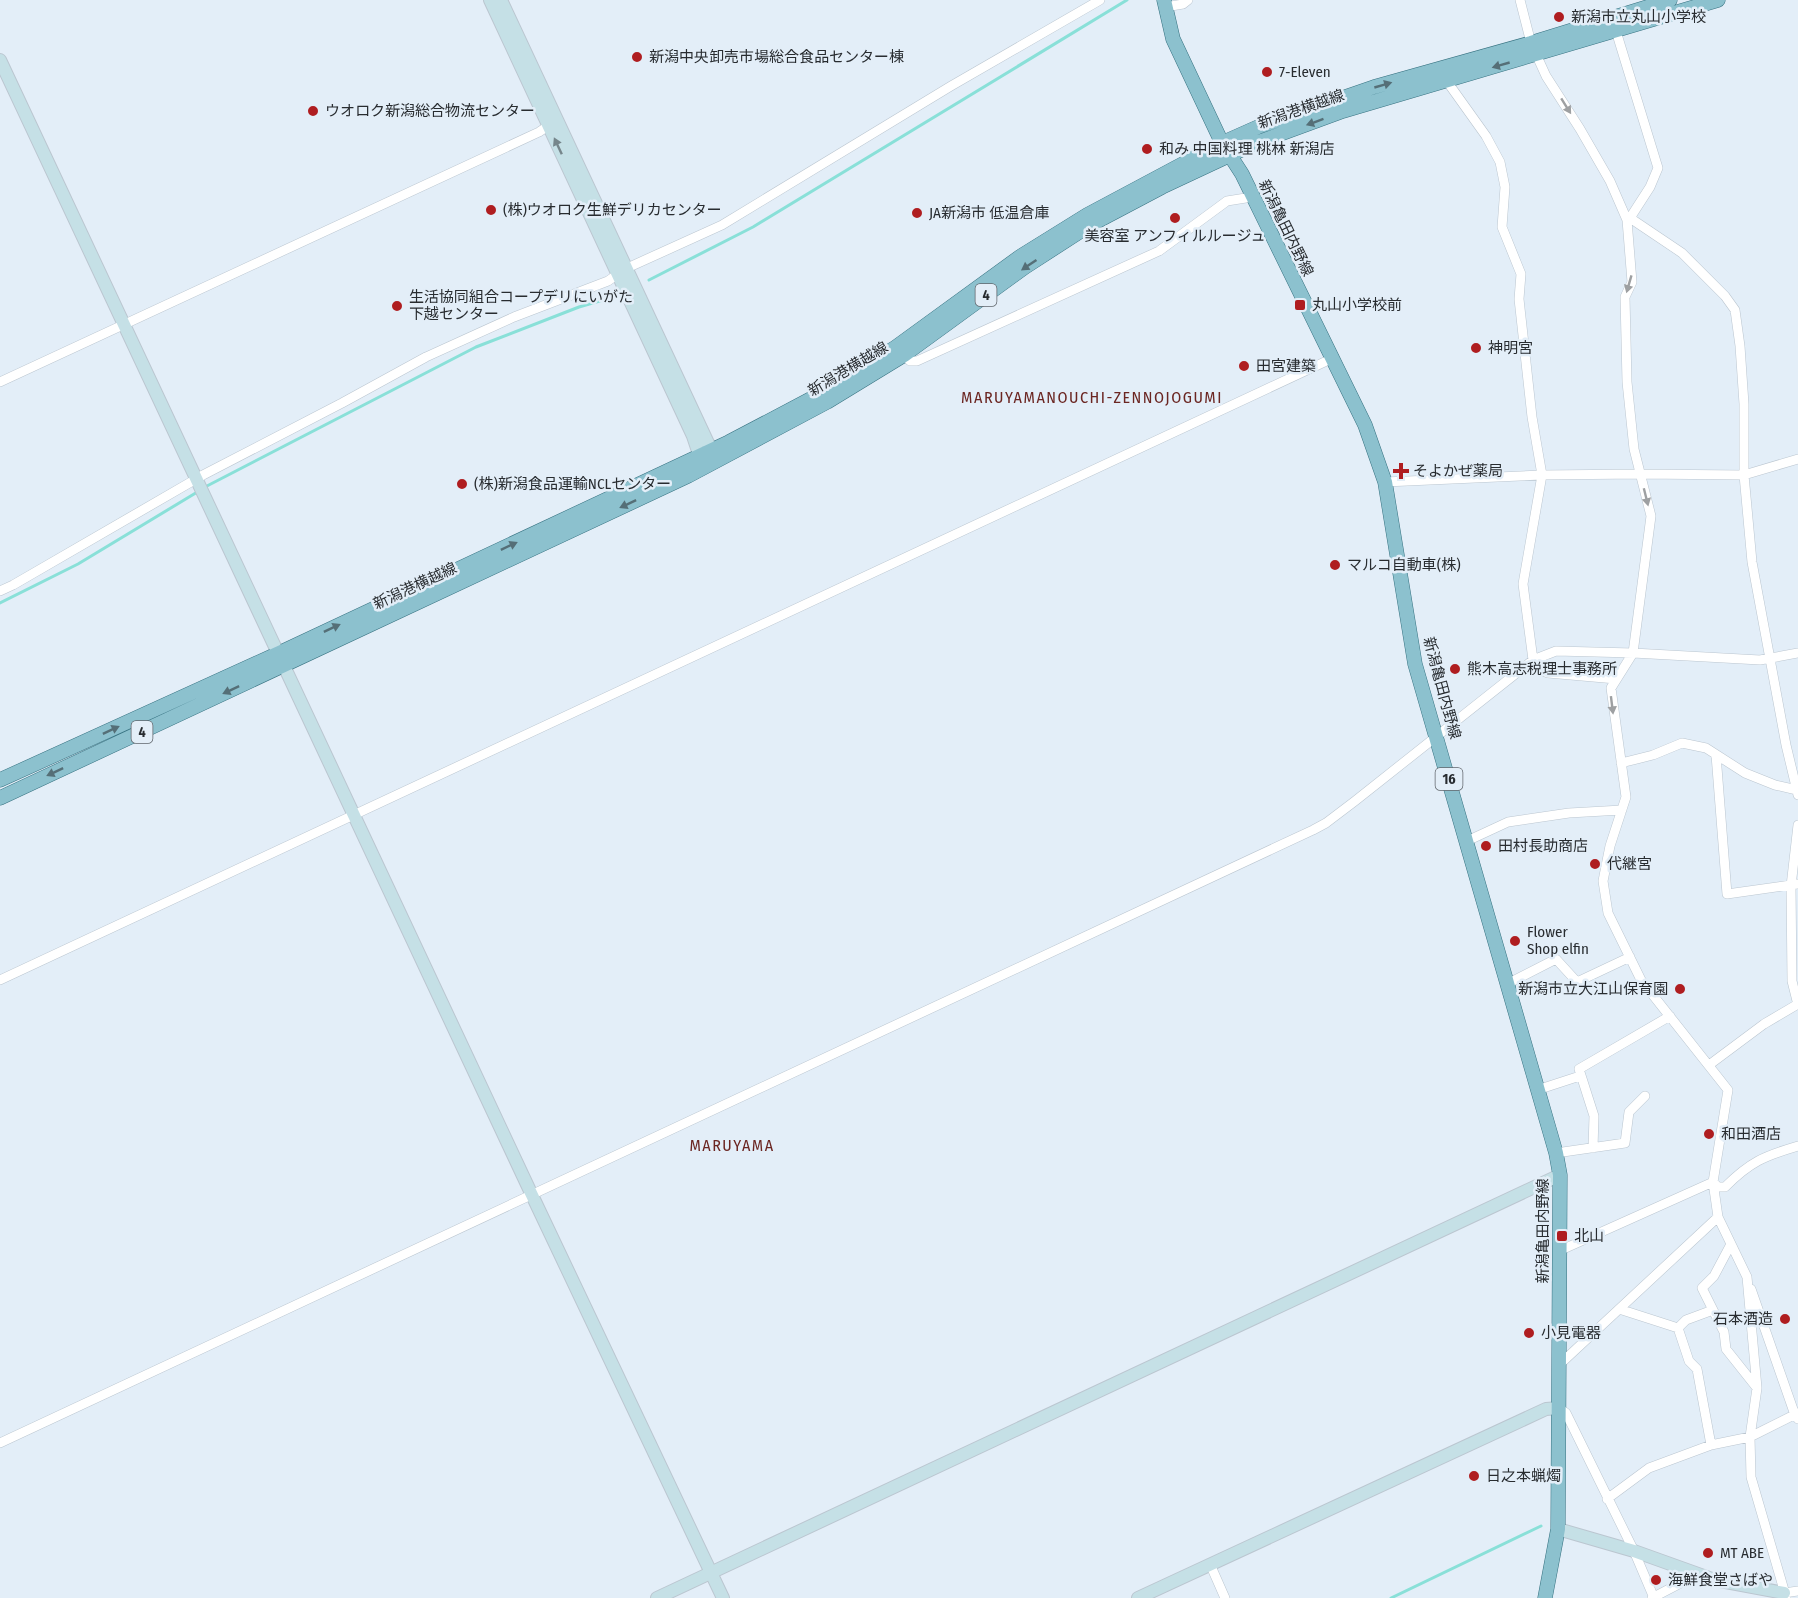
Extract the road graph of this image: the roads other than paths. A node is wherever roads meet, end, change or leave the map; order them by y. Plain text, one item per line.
1 (490, 0) edge
2 (501, 0) edge
3 (1100, 0) edge
4 (1188, 0) edge
5 (1520, 0) edge
6 (1668, 0) edge
7 (1718, 0) edge
8 (1164, 4) edge
9 (1616, 31) junction
10 (1534, 49) junction
11 (0, 60) edge
12 (1446, 80) junction
13 (548, 126) junction
14 (1222, 143) junction
15 (1230, 155) junction
16 (1252, 197) junction
17 (1629, 219) junction
18 (622, 272) junction
19 (123, 325) junction
20 (904, 355) junction
21 (1333, 358) junction
22 (0, 382) edge
23 (707, 458) junction
24 (1798, 459) edge
25 (1640, 474) junction
26 (1542, 475) junction
27 (1744, 475) junction
28 (195, 479) junction
29 (1385, 482) junction
30 (0, 591) edge
31 (1633, 653) junction
32 (1798, 653) edge
33 (282, 659) junction
34 (1770, 659) junction
35 (1533, 660) junction
36 (1616, 680) junction
37 (1437, 736) junction
38 (1716, 755) junction
39 (1621, 763) junction
40 (0, 780) edge
41 (1797, 790) edge
42 (1798, 795) edge
43 (0, 798) edge
44 (1622, 810) junction
45 (354, 814) junction
46 (1798, 825) edge
47 (1467, 841) junction
48 (1794, 885) edge
49 (1630, 957) junction
50 (0, 980) edge
51 (1507, 984) junction
52 (1798, 1005) edge
53 (1670, 1016) junction
54 (1709, 1065) junction
55 (1580, 1076) junction
56 (1538, 1090) junction
57 (1645, 1096) dead end
58 (1798, 1146) edge
59 (1593, 1148) junction
60 (1556, 1153) junction
61 (1560, 1175) junction
62 (1713, 1182) junction
63 (531, 1193) junction
64 (1718, 1217) junction
65 (1731, 1244) junction
66 (1559, 1251) junction
67 (1747, 1276) junction
68 (1619, 1309) junction
69 (1713, 1310) junction
70 (1678, 1328) junction
71 (1560, 1365) junction
72 (1756, 1388) junction
73 (1559, 1408) junction
74 (1797, 1416) edge
75 (1750, 1437) junction
76 (0, 1443) edge
77 (1711, 1445) junction
78 (1607, 1499) junction
79 (1558, 1529) junction
80 (1634, 1551) junction
81 (1210, 1564) junction
82 (711, 1573) junction
83 (1698, 1574) junction
84 (1798, 1591) edge
85 (1785, 1595) edge
86 (657, 1598) edge
87 (723, 1598) edge
88 (1138, 1598) edge
89 (1225, 1598) edge
90 (1545, 1598) edge
91 (1653, 1598) edge

1 - 13 street
2 - 18 street
3 - 18 street
4 - 8 street
5 - 10 street
6 - 10 main road, 新潟港横越線 / 4
7 - 9 main road, 新潟港横越線 / 4
8 - 14 main road, 新潟亀田内野線 / 16
9 - 10 main road, 新潟港横越線 / 4
9 - 17 street
10 -> 12 main road, 新潟港横越線 / 4
14 -> 10 main road, 新潟港横越線 / 4
10 -> 17 street
11 - 19 street
12 -> 15 main road, 新潟港横越線 / 4
12 - 26 street
18 -> 13 street
13 - 19 street
14 - 15 main road, 新潟亀田内野線 / 16
14 - 23 main road, 新潟港横越線 / 4
15 - 16 main road, 新潟亀田内野線 / 16
15 -> 20 main road, 新潟港横越線 / 4
16 - 20 street
16 - 21 main road, 新潟亀田内野線 / 16
17 -> 25 street
17 - 27 street
18 - 23 street
18 - 28 street
19 - 22 street
19 - 28 street
20 - 23 main road, 新潟港横越線 / 4
21 - 29 main road, 新潟亀田内野線 / 16
21 - 45 street
23 - 33 main road, 新潟港横越線 / 4
24 - 27 street
25 - 26 street
25 - 27 street
25 -> 31 street
26 - 29 street
26 - 35 street
27 - 34 street
28 - 30 street
28 - 33 street
29 - 37 main road, 新潟亀田内野線 / 16
31 - 34 street
31 - 35 street
31 - 36 street
32 - 34 street
40 -> 33 main road, 新潟港横越線 / 4
33 -> 43 main road, 新潟港横越線 / 4
33 - 45 street
34 - 41 street
35 - 36 street
35 - 37 street
36 -> 39 street
37 - 47 main road, 新潟亀田内野線 / 16
37 - 63 street
38 - 39 street
38 - 41 street
38 - 48 street
39 - 44 street
41 - 42 street
44 - 47 street
44 - 49 street
45 - 50 street
45 - 63 street
46 - 48 street
47 - 51 main road, 新潟亀田内野線 / 16
48 - 52 street
49 - 51 street
49 - 53 street
51 - 56 main road, 新潟亀田内野線 / 16
52 - 54 street
53 - 54 street
53 - 55 street
54 - 62 street
55 - 56 street
55 - 59 street
56 - 60 main road, 新潟亀田内野線 / 16
57 - 59 street
58 - 62 street
59 - 60 street
60 - 61 main road, 新潟亀田内野線 / 16
61 - 66 main road, 新潟亀田内野線 / 16
61 - 82 street
62 - 64 street
62 - 66 street
63 - 76 street
63 - 82 street
64 - 65 street
64 - 68 street
65 - 67 street
65 - 69 street
66 - 71 main road, 新潟亀田内野線 / 16
67 - 72 street
67 - 74 street
68 - 70 street
68 - 71 street
69 - 70 street
69 - 72 street
70 - 77 street
71 - 73 main road, 新潟亀田内野線 / 16
72 - 75 street
73 - 78 street
73 - 79 main road, 新潟亀田内野線 / 16
73 - 81 street
74 - 75 street
75 - 77 street
75 - 85 street
77 - 78 street
78 - 80 street
79 - 80 street
79 - 90 main road, 新潟亀田内野線 / 16
80 - 83 street
80 - 91 street
81 - 88 street
81 - 89 street
82 - 86 street
82 - 87 street
83 - 85 street
83 - 91 street
84 - 85 street

